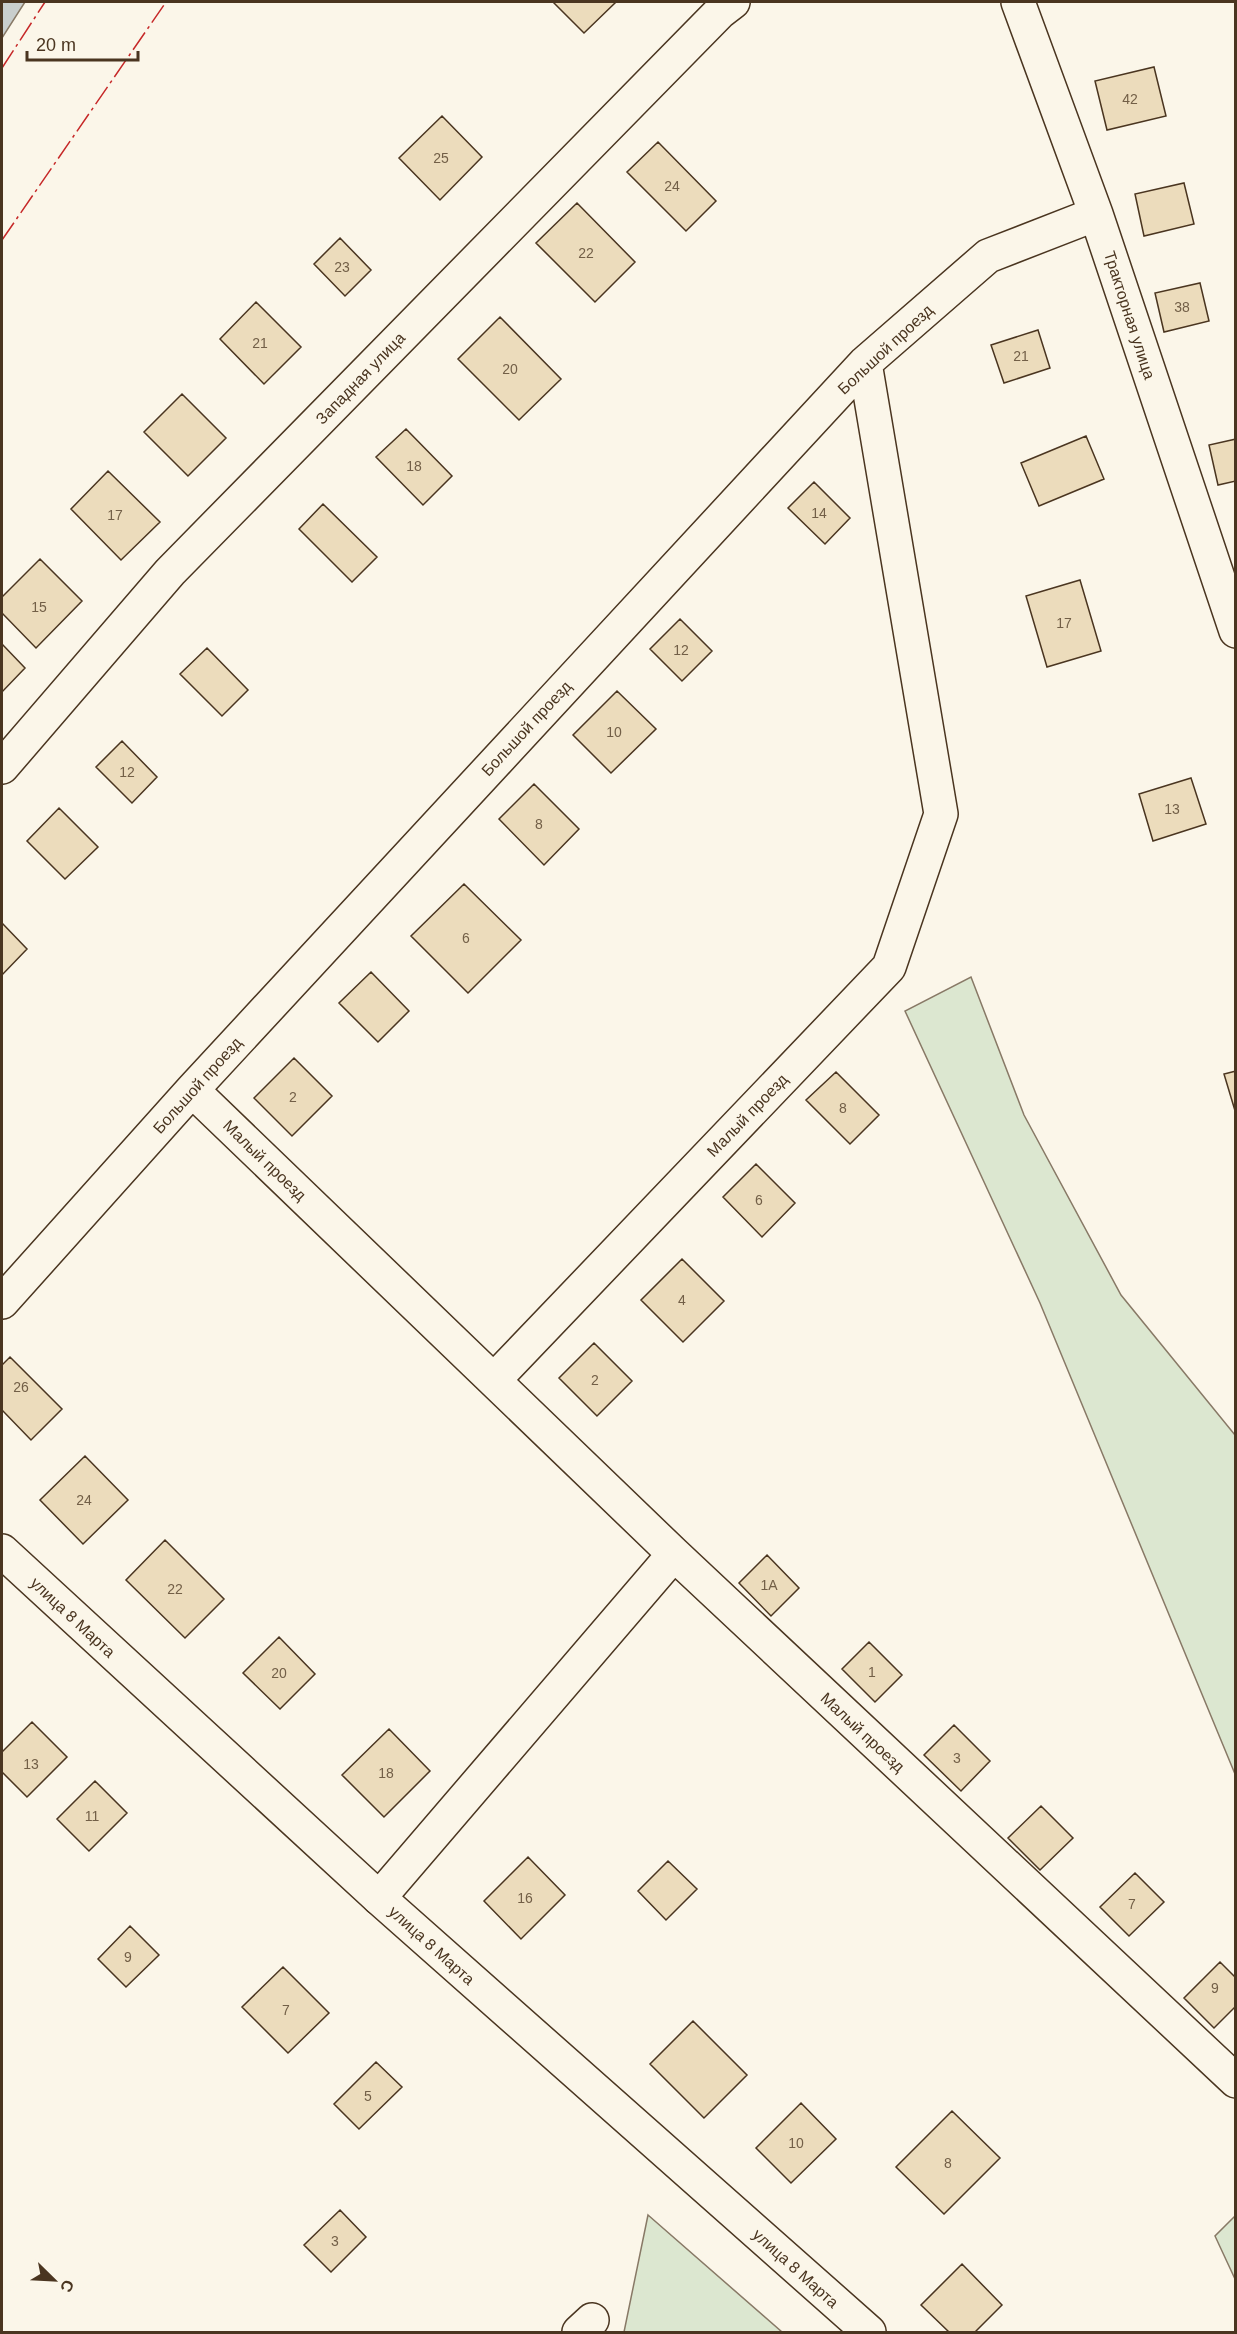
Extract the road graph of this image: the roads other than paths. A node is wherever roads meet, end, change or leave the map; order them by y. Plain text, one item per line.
1 (733, 2) edge
2 (1018, 2) edge
3 (1096, 213) junction
4 (865, 363) junction
5 (1236, 632) edge
6 (2, 767) edge
7 (192, 1090) junction
8 (2, 1302) edge
9 (494, 1380) junction
10 (2, 1551) edge
11 (674, 1554) junction
12 (379, 1898) junction
13 (1236, 2081) edge
14 (869, 2332) edge

1 - 6 street, Западная улица
2 - 3 street, Тракторная улица
3 - 4 street, Большой проезд
3 - 5 street, Тракторная улица
4 - 7 street, Большой проезд
4 - 9 street, Малый проезд
7 - 8 street, Большой проезд
7 - 9 street, Малый проезд
9 - 11 street, Малый проезд
10 - 12 street, улица 8 Марта
11 - 12 street
11 - 13 street, Малый проезд
12 - 14 street, улица 8 Марта

